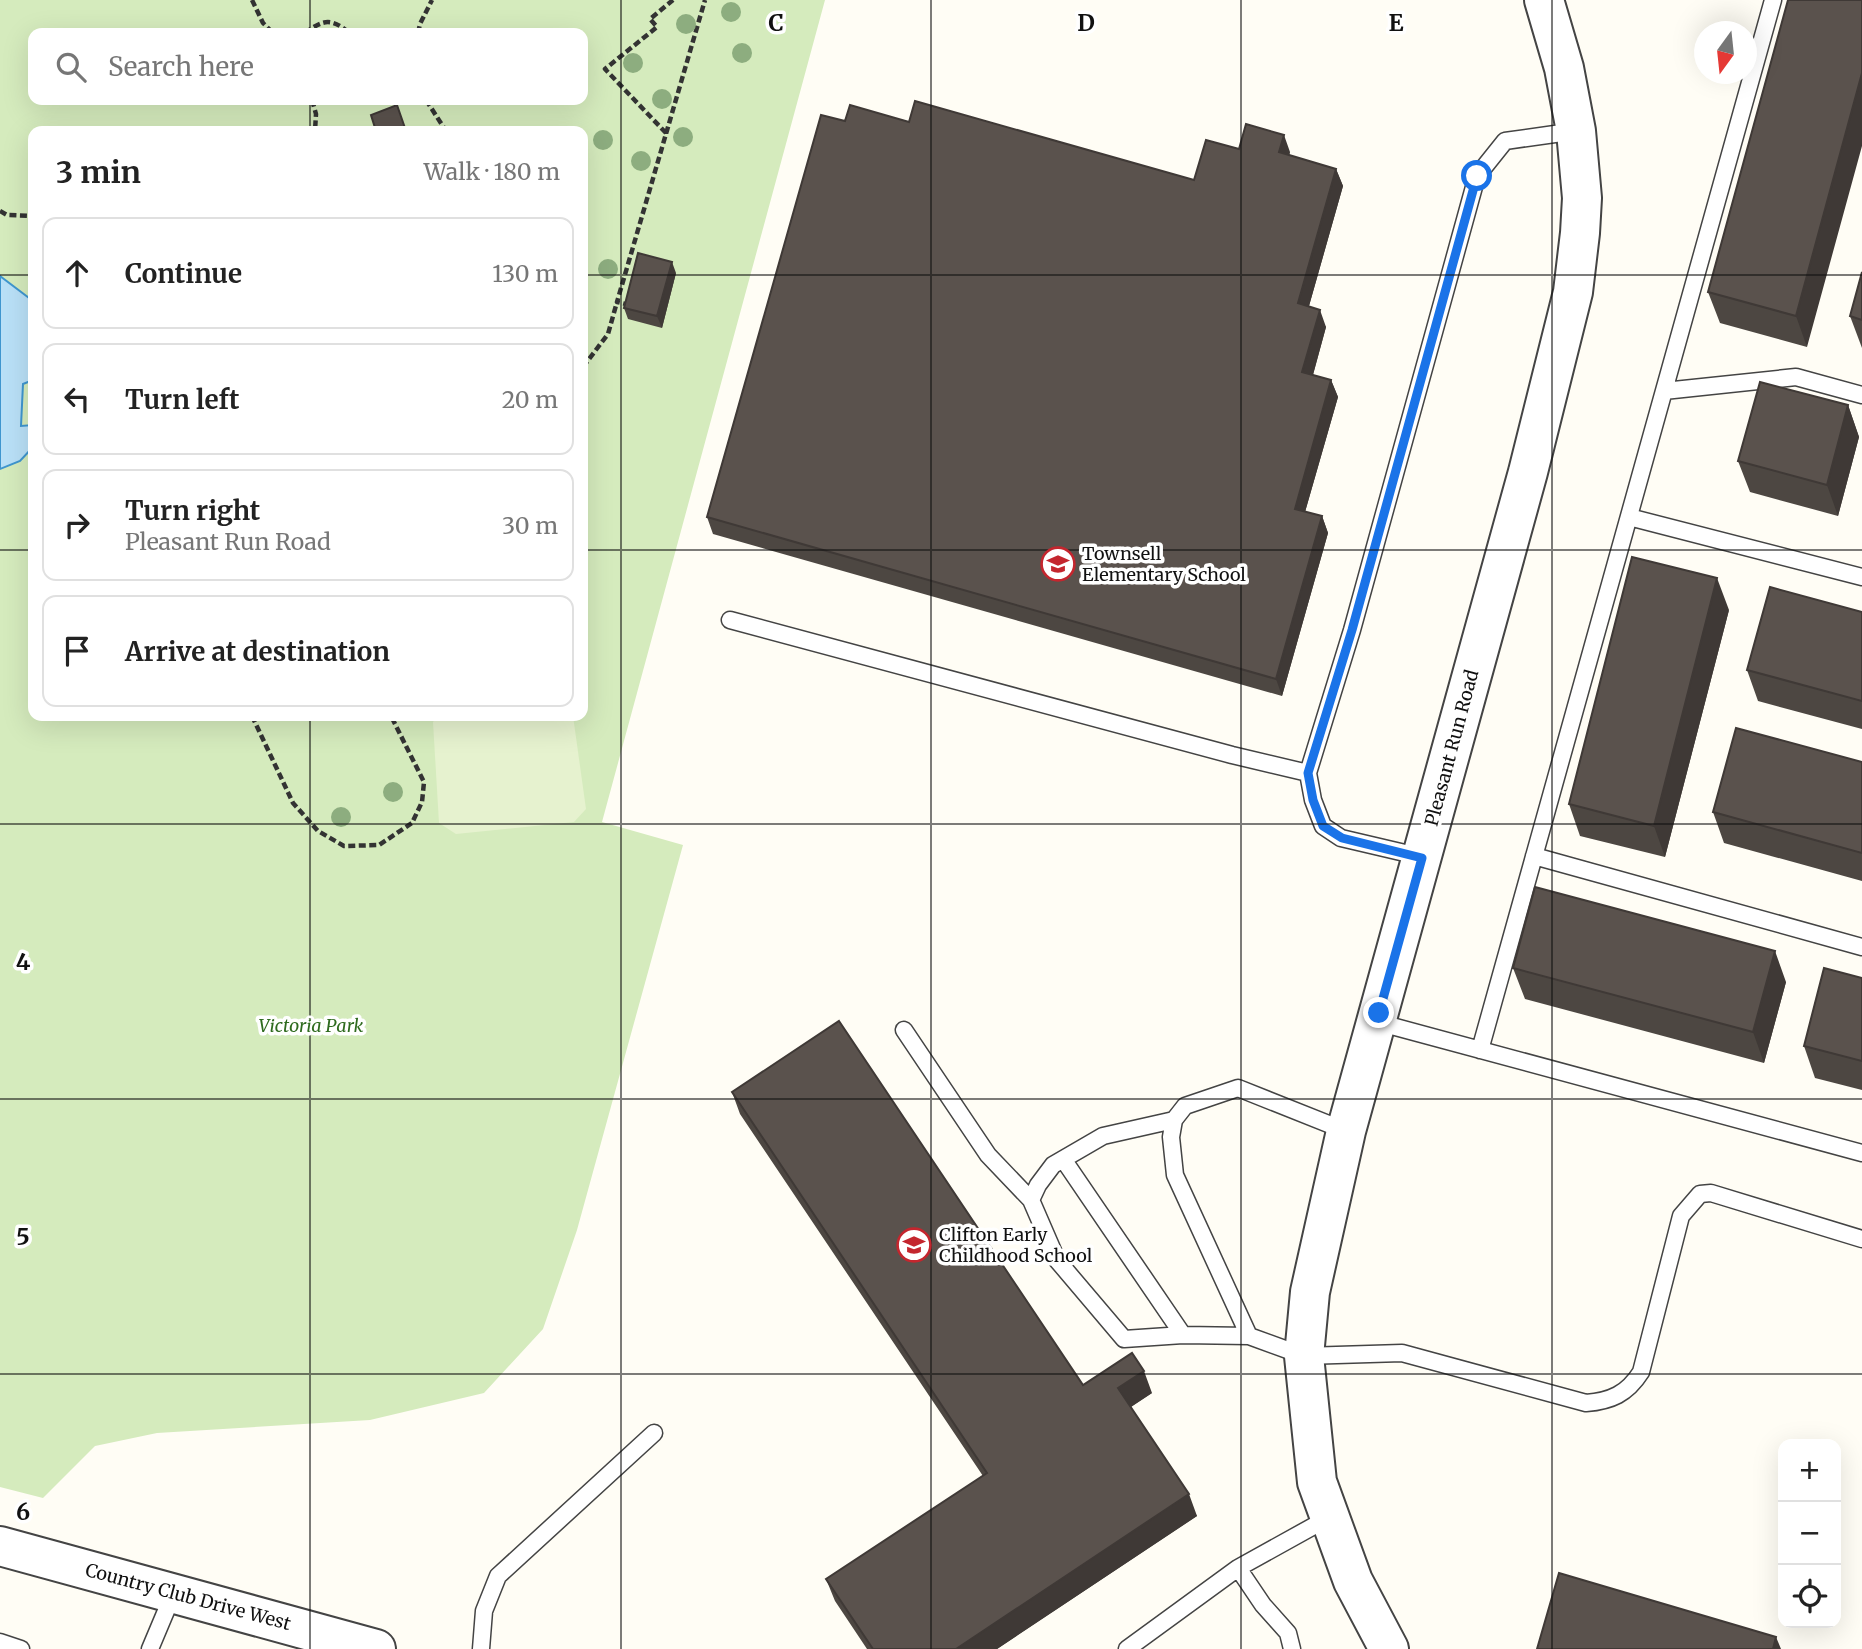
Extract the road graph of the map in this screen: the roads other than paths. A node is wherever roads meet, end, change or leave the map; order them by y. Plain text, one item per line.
1 (1544, 0) edge
2 (1773, 0) edge
3 (1576, 131) junction
4 (1664, 391) junction
5 (1862, 395) edge
6 (1629, 517) junction
7 (1862, 578) edge
8 (730, 620) dead end
9 (1308, 773) junction
10 (1535, 856) junction
11 (1422, 858) junction
12 (1862, 947) edge
13 (1377, 1022) junction
14 (904, 1030) dead end
15 (1480, 1050) junction
16 (1174, 1120) junction
17 (1346, 1131) junction
18 (1862, 1153) edge
19 (1063, 1159) junction
20 (1031, 1200) junction
21 (1862, 1239) edge
22 (1183, 1335) junction
23 (1249, 1336) junction
24 (1304, 1356) junction
25 (654, 1433) dead end
26 (1330, 1517) junction
27 (0, 1546) edge
28 (1238, 1568) junction
29 (174, 1592) junction
30 (0, 1642) edge
31 (21, 1649) edge
32 (150, 1649) edge
33 (376, 1649) edge
34 (481, 1649) edge
35 (1127, 1649) edge
36 (1292, 1649) edge
37 (1389, 1649) edge

1 - 3 street, Pleasant Run Road
2 - 4 lane
3 - 9 lane
3 - 11 street, Pleasant Run Road
4 - 5 lane
4 - 6 lane
6 - 7 lane
6 - 10 lane
8 - 9 lane
9 - 11 lane
10 - 12 lane
10 - 15 lane
11 - 13 street, Pleasant Run Road
13 - 15 lane
13 - 17 street, Pleasant Run Road
14 - 20 lane
15 - 18 lane
16 - 17 lane
16 - 19 lane
16 - 23 lane
17 - 24 street, Pleasant Run Road
19 - 20 lane
19 - 22 lane
20 - 22 lane
21 - 24 lane
22 - 23 lane
23 - 24 lane
24 - 26 street, Pleasant Run Road
25 - 34 lane
26 - 28 lane
26 - 37 street, Pleasant Run Road
27 - 29 street, Country Club Drive West
28 - 35 lane
28 - 36 lane
29 - 32 lane
29 - 33 street, Country Club Drive West
30 - 31 lane

